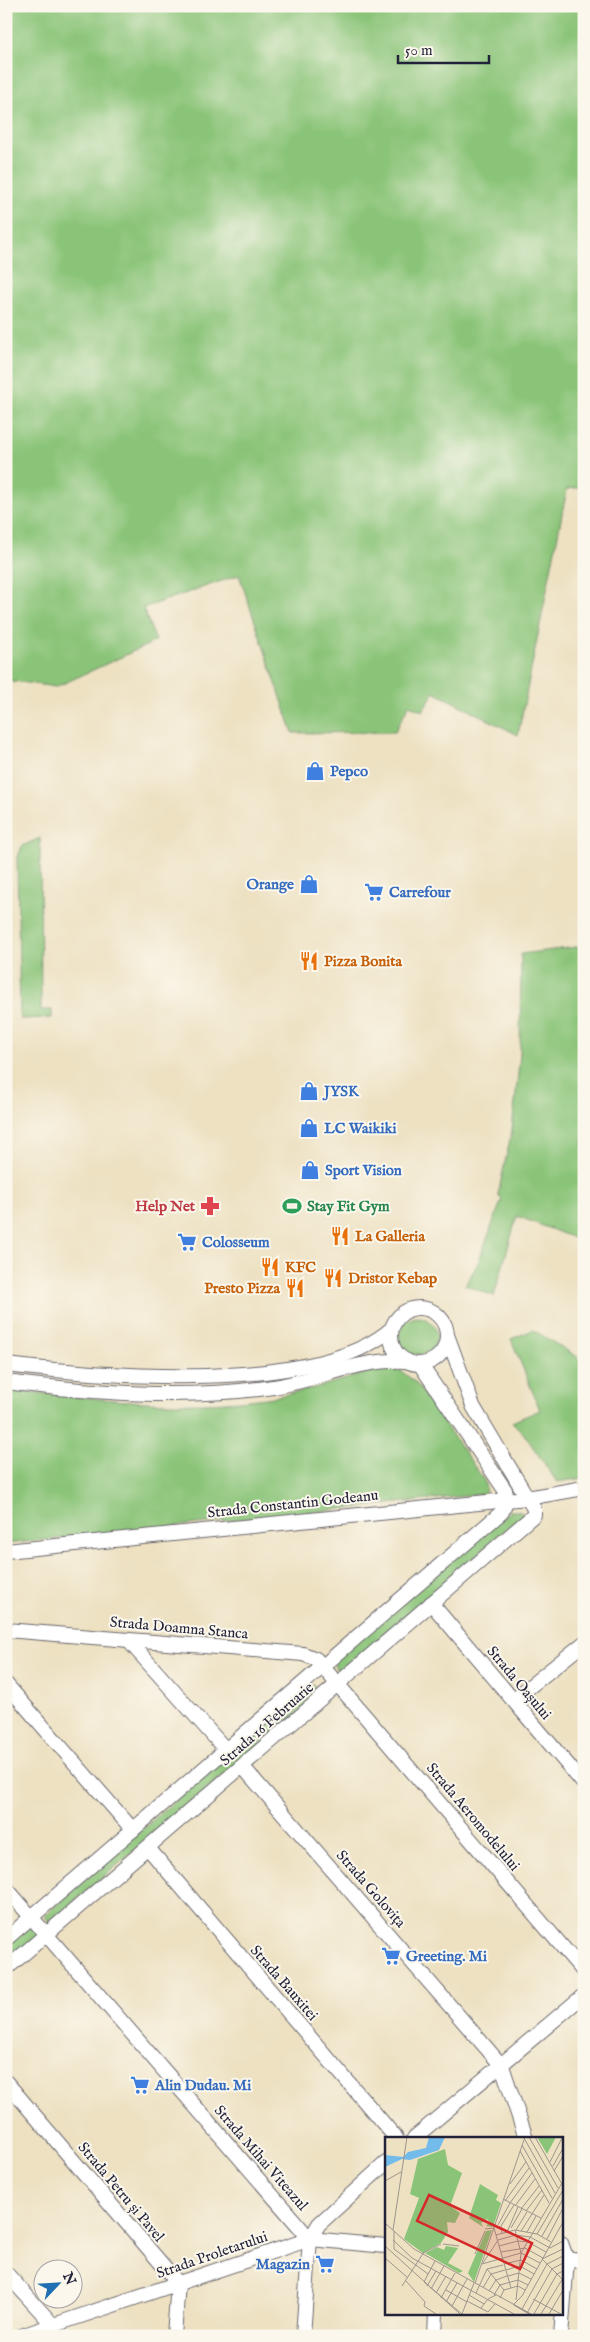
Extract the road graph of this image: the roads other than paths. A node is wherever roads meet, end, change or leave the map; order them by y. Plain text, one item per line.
1 (391, 1329) junction
2 (447, 1335) junction
3 (414, 1363) junction
4 (6, 1365) edge
5 (6, 1382) edge
6 (584, 1488) edge
7 (507, 1498) junction
8 (527, 1498) junction
9 (6, 1551) edge
10 (431, 1603) junction
11 (6, 1630) edge
12 (128, 1640) junction
13 (584, 1643) edge
14 (322, 1666) junction
15 (338, 1683) junction
16 (6, 1684) edge
17 (513, 1700) junction
18 (226, 1750) junction
19 (243, 1767) junction
20 (583, 1783) edge
21 (134, 1830) junction
22 (148, 1848) junction
23 (6, 1888) edge
24 (32, 1917) junction
25 (46, 1934) junction
26 (6, 1940) edge
27 (6, 1969) edge
28 (584, 1972) edge
29 (584, 1996) edge
30 (502, 2066) junction
31 (6, 2082) edge
32 (395, 2137) edge
33 (415, 2137) edge
34 (526, 2137) edge
35 (385, 2164) edge
36 (310, 2239) junction
37 (385, 2246) edge
38 (564, 2260) edge
39 (584, 2261) edge
40 (6, 2273) edge
41 (178, 2283) junction
42 (562, 2311) edge
43 (436, 2314) edge
44 (562, 2314) edge
45 (52, 2330) edge
46 (21, 2336) edge
47 (174, 2336) edge
48 (303, 2336) edge
49 (434, 2336) edge
50 (561, 2336) edge

1 - 2 street
1 - 3 street
1 - 4 street
2 - 3 street
2 - 8 street
3 - 5 street
3 - 7 street
6 - 8 street, Strada Constantin Godeanu
7 - 8 street, Strada Constantin Godeanu
7 - 9 street, Strada Constantin Godeanu
7 - 14 street, Strada 16 Februarie
8 - 10 street, Strada 16 Februarie
10 - 15 street, Strada 16 Februarie
10 - 17 street, Strada Oașului
11 - 12 street, Strada Doamna Stanca
12 - 14 street, Strada Doamna Stanca
12 - 18 street
13 - 17 street
14 - 15 street, Strada Doamna Stanca
14 - 18 street, Strada 16 Februarie
15 - 19 street, Strada 16 Februarie
15 - 28 street, Strada Aeromodelului
16 - 21 street
17 - 20 street, Strada Oașului
18 - 21 street, Strada 16 Februarie
19 - 22 street, Strada 16 Februarie
19 - 30 street, Strada Golovița
21 - 24 street, Strada 16 Februarie
22 - 25 street, Strada 16 Februarie
22 - 32 street, Strada Bauxitei
23 - 24 street, Strada Mihai Viteazul
24 - 25 street, Strada Mihai Viteazul
24 - 26 street, Strada 16 Februarie
25 - 27 street, Strada 16 Februarie
25 - 36 street, Strada Mihai Viteazul
29 - 30 street
30 - 33 street
30 - 34 street, Strada Golovița
31 - 41 street, Strada Petru și Pavel
35 - 36 street
36 - 37 street
36 - 41 street, Strada Proletarului
36 - 48 street
38 - 39 street
38 - 42 street
40 - 45 street
41 - 45 street, Strada Proletarului
41 - 47 street
43 - 49 street
44 - 50 street
45 - 46 street, Strada Proletarului

